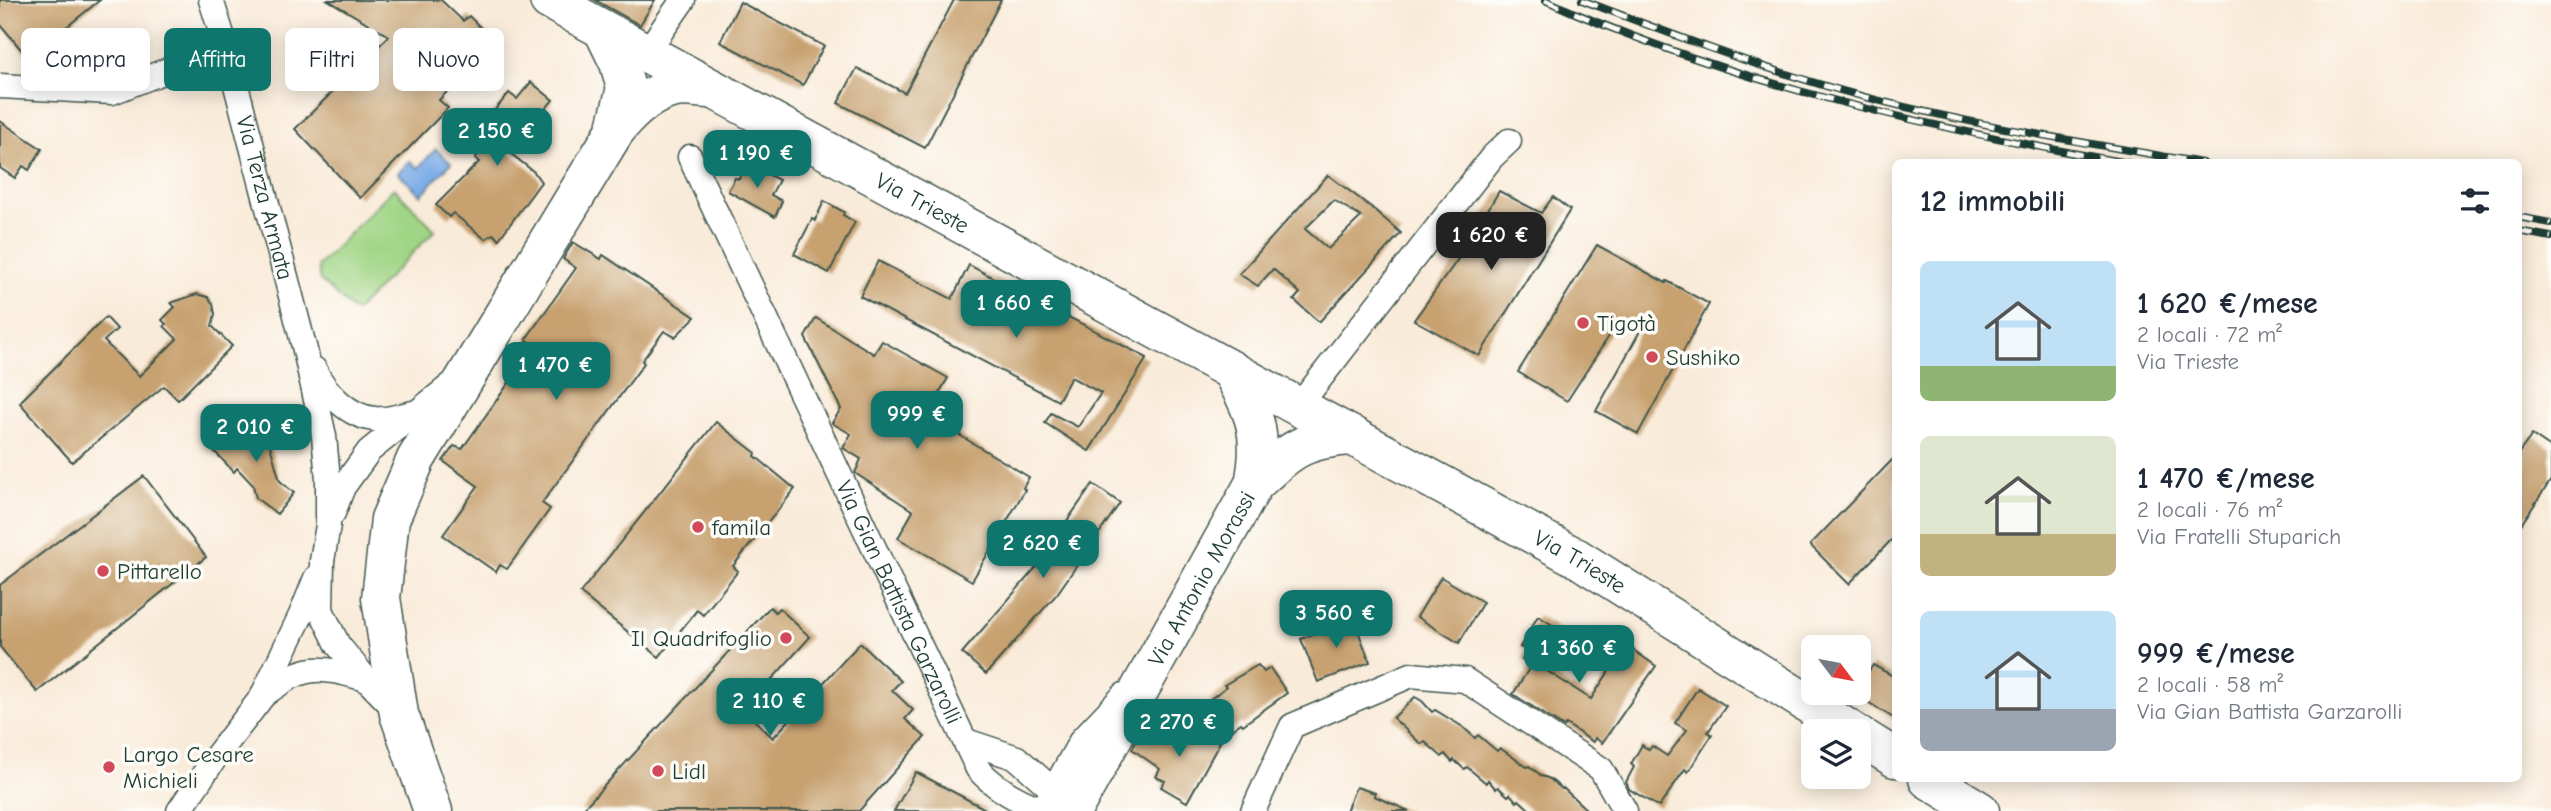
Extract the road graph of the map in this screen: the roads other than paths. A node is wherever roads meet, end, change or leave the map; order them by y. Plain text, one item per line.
1 (211, 0) edge
2 (549, 0) edge
3 (683, 0) edge
4 (220, 28) edge
5 (603, 30) junction
6 (646, 53) junction
7 (164, 71) edge
8 (0, 86) edge
9 (626, 88) junction
10 (710, 89) junction
11 (237, 91) edge
12 (615, 131) junction
13 (1509, 141) dead end
14 (690, 157) dead end
15 (304, 350) junction
16 (470, 369) junction
17 (1230, 369) junction
18 (1297, 407) junction
19 (418, 412) junction
20 (1353, 436) junction
21 (1256, 475) junction
22 (328, 525) junction
23 (322, 561) junction
24 (366, 679) junction
25 (262, 696) junction
26 (399, 714) junction
27 (1832, 719) edge
28 (966, 741) junction
29 (1871, 743) edge
30 (1892, 756) edge
31 (1933, 782) edge
32 (1052, 805) edge
33 (179, 811) edge
34 (433, 811) edge
35 (1254, 811) edge
36 (1625, 811) edge
37 (1980, 811) edge

1 - 4 street, Via Terza Armata
2 - 5 main road, Via Trieste
3 - 6 street
5 - 6 main road, Via Trieste
5 - 9 main road
6 - 9 main road
6 - 10 main road, Via Trieste
7 - 8 street
9 - 12 main road
10 - 12 main road
10 - 17 main road, Via Trieste
11 - 15 street, Via Terza Armata
12 - 16 main road, Via Terza Armata
13 - 18 street
14 - 28 street, Via Gian Battista Garzarolli
15 - 19 street, Via Terza Armata
15 - 22 street, Via Terza Armata
16 - 19 street
16 - 26 main road, Via Terza Armata
17 - 18 main road, Via Trieste
17 - 21 main road
18 - 20 main road, Via Trieste
18 - 21 main road
19 - 22 street
20 - 21 main road, Via Antonio Morassi
20 - 27 main road, Via Trieste
21 - 32 main road, Via Antonio Morassi
22 - 23 street, Via Terza Armata
23 - 24 street, Via Terza Armata
23 - 25 street
24 - 25 street
24 - 26 street, Via Terza Armata
25 - 33 street
26 - 34 main road, Via Terza Armata
28 - 32 street, Via Gian Battista Garzarolli
28 - 32 street, Via Gian Battista Garzarolli
29 - 30 main road
31 - 37 main road
35 - 36 street

